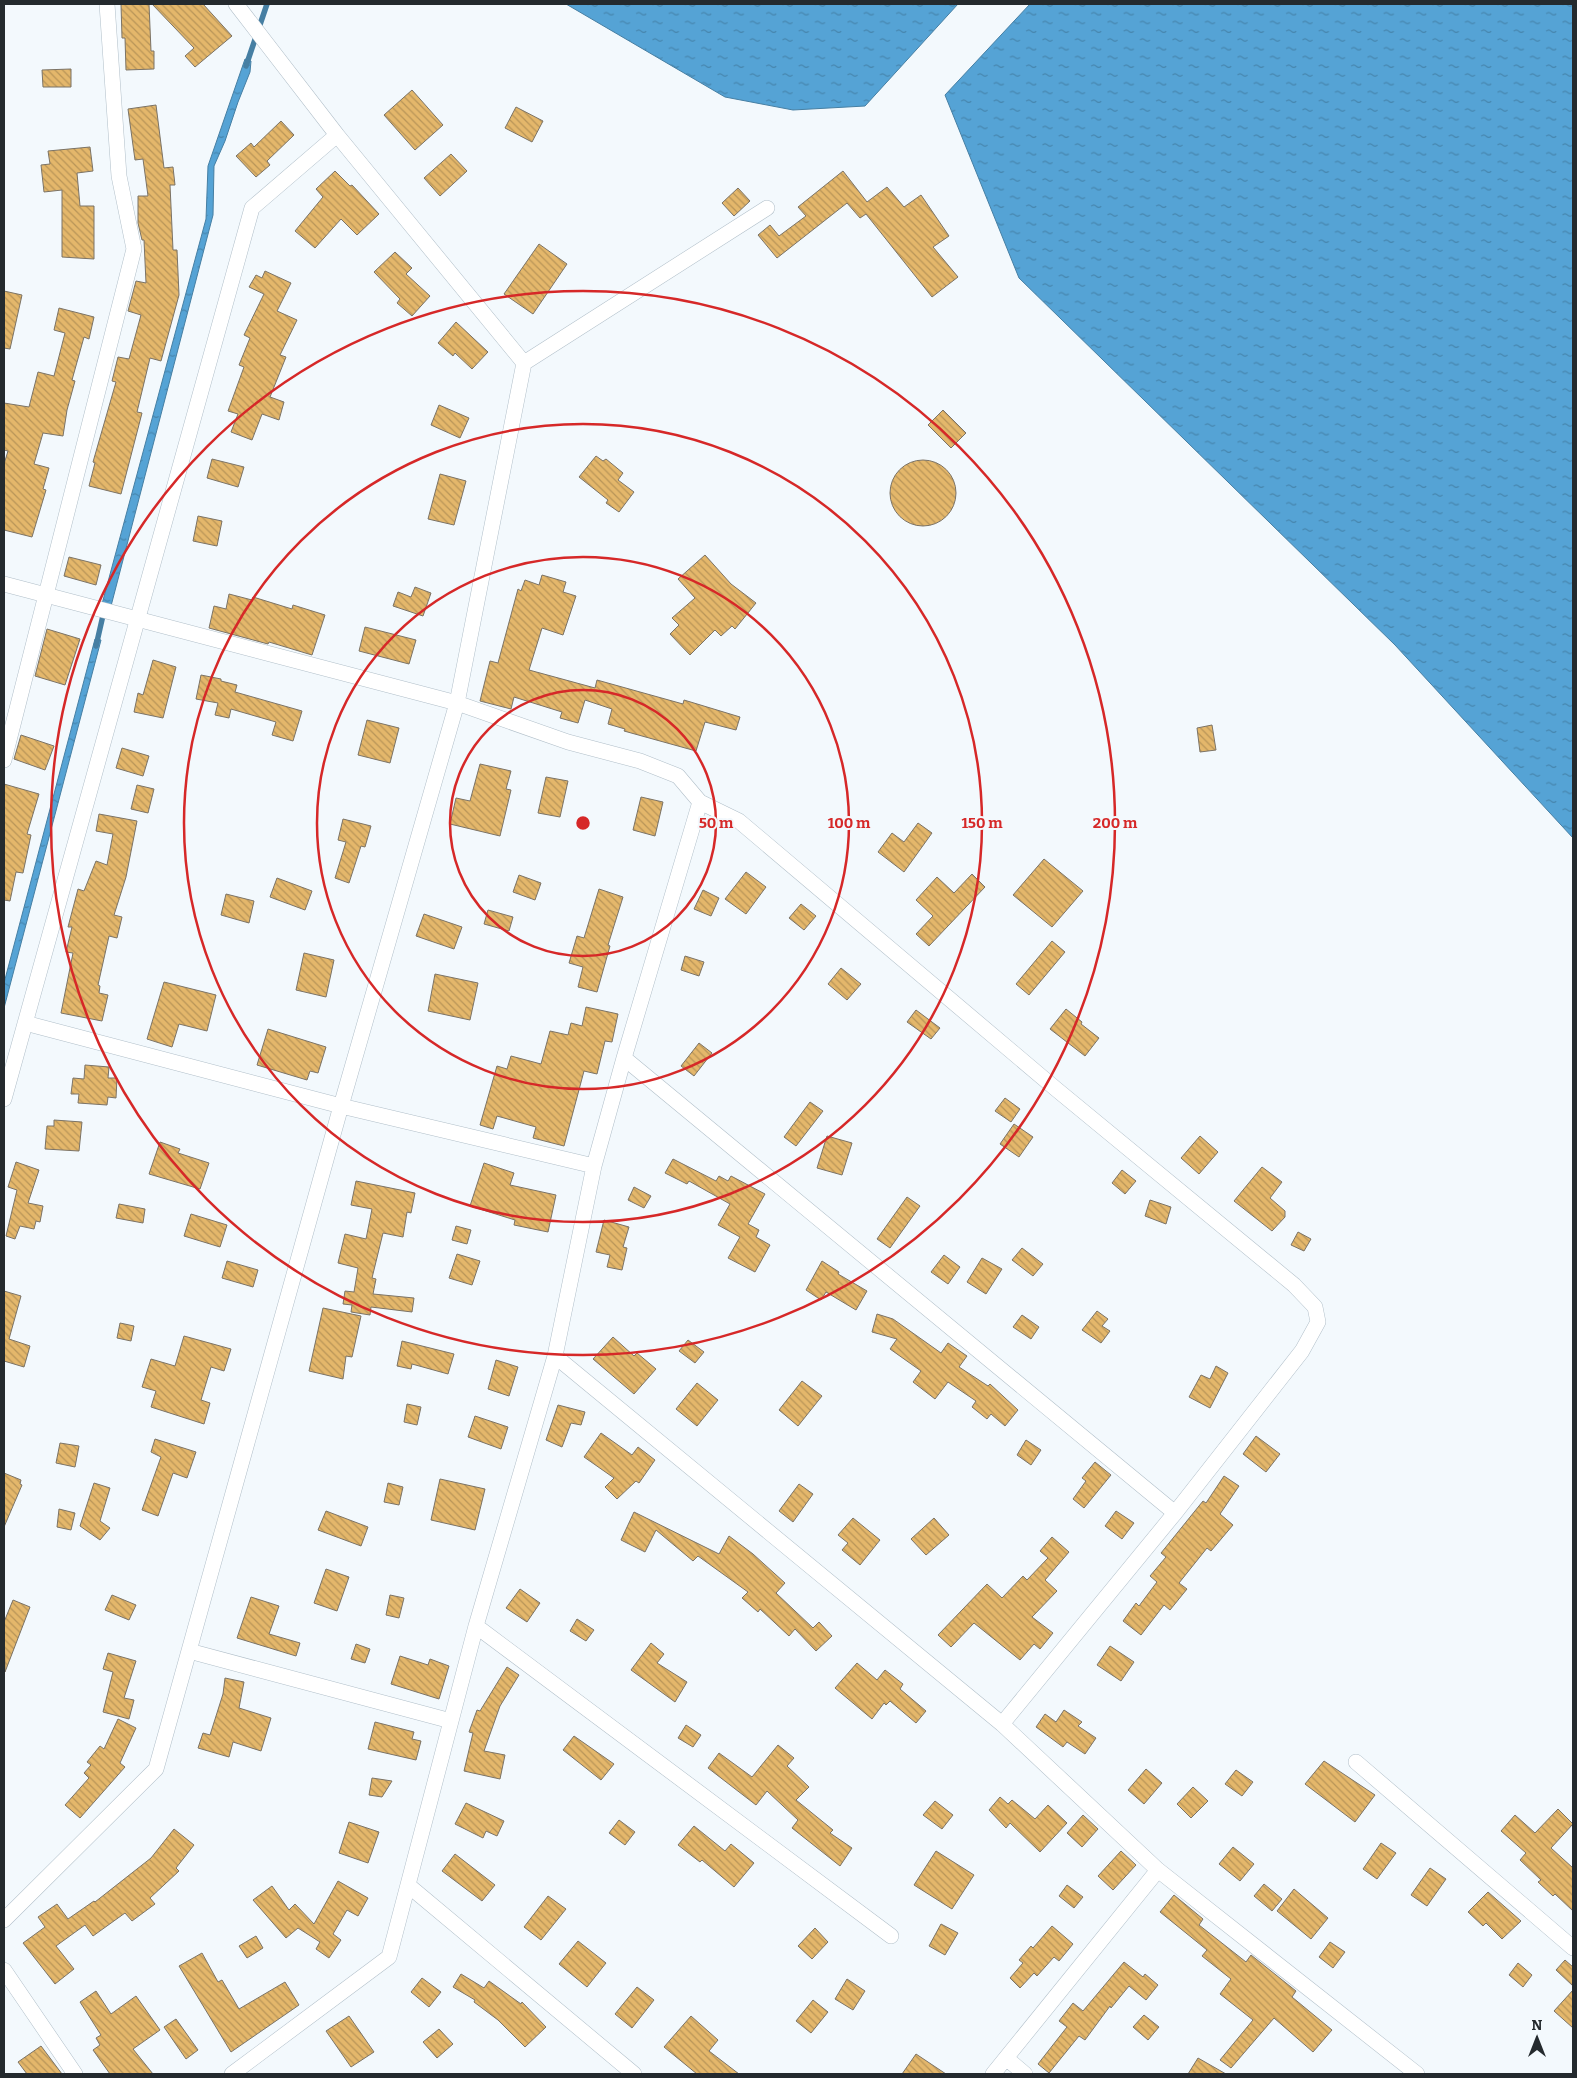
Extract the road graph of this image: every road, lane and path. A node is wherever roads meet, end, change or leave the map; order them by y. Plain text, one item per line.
1 (107, 4) edge
2 (236, 4) edge
3 (337, 136) junction
4 (767, 208) dead end
5 (524, 363) junction
6 (4, 584) edge
7 (45, 595) junction
8 (137, 619) junction
9 (457, 703) junction
10 (4, 760) edge
11 (700, 802) junction
12 (25, 1023) junction
13 (624, 1058) junction
14 (4, 1099) edge
15 (341, 1106) junction
16 (594, 1166) junction
17 (555, 1356) junction
18 (1176, 1513) junction
19 (476, 1626) junction
20 (188, 1651) junction
21 (451, 1721) junction
22 (1002, 1724) junction
23 (1356, 1762) dead end
24 (1158, 1870) junction
25 (408, 1886) junction
26 (4, 1920) edge
27 (890, 1936) dead end
28 (1573, 1948) edge
29 (4, 1970) edge
30 (1006, 2058) junction
31 (75, 2074) edge
32 (232, 2074) edge
33 (634, 2074) edge
34 (993, 2074) edge
35 (1025, 2074) edge
36 (1417, 2074) edge

1 - 7 street
2 - 3 street
3 - 5 street
3 - 8 street
4 - 5 street
5 - 9 street
6 - 7 street
7 - 8 street
7 - 10 street
8 - 9 street
8 - 12 street
9 - 11 street
9 - 15 street
11 - 13 street
11 - 18 street
12 - 14 street
12 - 15 street
13 - 16 street
13 - 18 street
15 - 16 street
15 - 20 street
16 - 17 street
17 - 19 street
17 - 22 street
18 - 22 street
19 - 21 street
19 - 27 street
20 - 21 street
20 - 26 street
21 - 25 street
22 - 24 street
23 - 28 street
24 - 30 street
24 - 36 street
25 - 32 street
25 - 33 street
29 - 31 street
30 - 34 street
30 - 35 street

